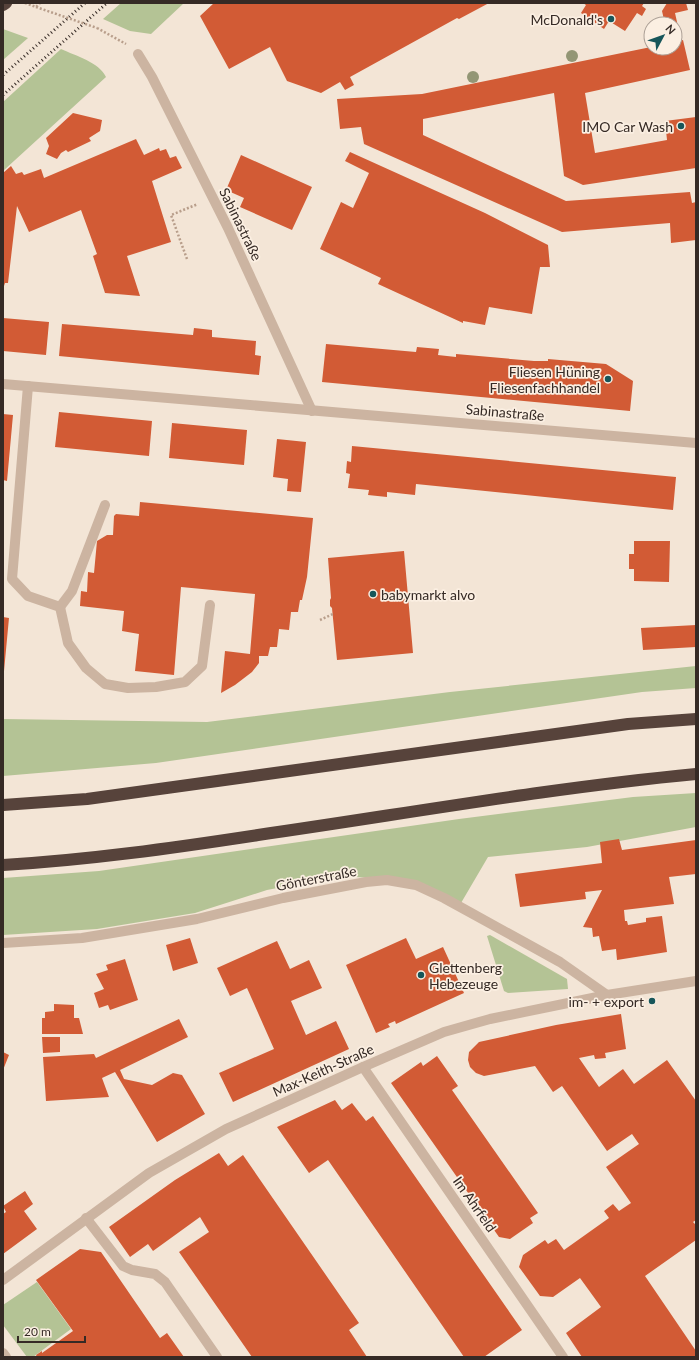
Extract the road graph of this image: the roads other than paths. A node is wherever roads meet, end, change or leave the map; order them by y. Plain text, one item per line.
1 (6, 3) edge
2 (3, 5) edge
3 (138, 54) road end
4 (3, 384) edge
5 (28, 386) junction
6 (312, 411) junction
7 (696, 443) edge
8 (105, 505) dead end
9 (210, 605) dead end
10 (60, 607) junction
11 (696, 719) edge
12 (696, 774) edge
13 (3, 805) edge
14 (3, 865) edge
15 (3, 943) edge
16 (696, 981) edge
17 (607, 995) junction
18 (363, 1067) junction
19 (86, 1218) junction
20 (3, 1280) edge
21 (3, 1353) edge
22 (6, 1357) edge
23 (217, 1357) edge
24 (563, 1357) edge

1 - 2 highway
3 - 6 street, Sabinastraße
4 - 5 street, Sabinastraße
5 - 6 street, Sabinastraße
5 - 10 street
6 - 7 street, Sabinastraße
8 - 10 street
9 - 10 street
11 - 13 highway
12 - 14 highway
15 - 17 street, Gönterstraße
16 - 17 street, Max-Keith-Straße
17 - 18 street, Max-Keith-Straße
18 - 19 street, Max-Keith-Straße
18 - 24 street, Im Ahrfeld
19 - 20 street, Max-Keith-Straße
19 - 23 street
21 - 22 street

